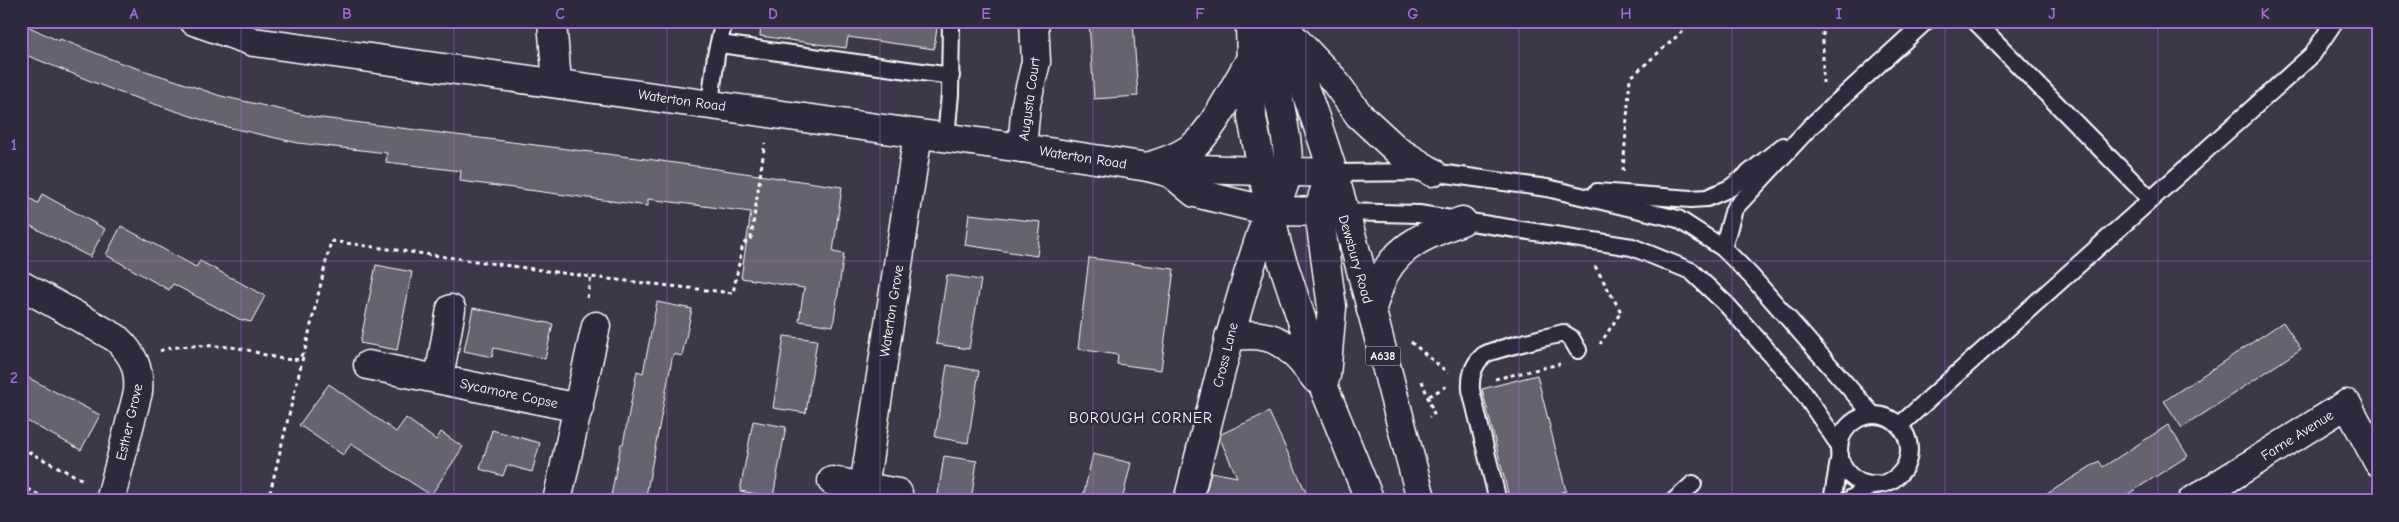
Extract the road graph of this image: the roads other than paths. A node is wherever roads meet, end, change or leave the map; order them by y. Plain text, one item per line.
1 (194, 21) edge
2 (552, 21) edge
3 (724, 21) edge
4 (951, 21) edge
5 (1034, 21) edge
6 (1250, 21) edge
7 (1277, 21) edge
8 (1926, 21) edge
9 (1975, 21) edge
10 (2335, 21) edge
11 (720, 44) junction
12 (1249, 62) junction
13 (951, 76) junction
14 (557, 83) junction
15 (710, 104) junction
16 (1817, 120) junction
17 (918, 134) junction
18 (946, 138) junction
19 (1022, 148) junction
20 (1159, 170) junction
21 (1261, 172) junction
22 (1432, 172) junction
23 (1288, 173) junction
24 (1332, 174) junction
25 (1547, 188) junction
26 (2150, 199) junction
27 (1269, 211) junction
28 (1331, 212) junction
29 (1462, 221) junction
30 (1723, 248) junction
31 (21, 286) edge
32 (451, 310) dead end
33 (1371, 310) junction
34 (596, 326) dead end
35 (1229, 338) junction
36 (1578, 350) dead end
37 (368, 365) dead end
38 (439, 378) junction
39 (1325, 390) junction
40 (579, 408) junction
41 (1873, 414) junction
42 (1900, 425) junction
43 (1840, 450) junction
44 (2378, 462) edge
45 (832, 481) dead end
46 (1694, 484) dead end
47 (1875, 484) junction
48 (864, 487) junction
49 (898, 493) dead end
50 (111, 498) edge
51 (557, 501) edge
52 (1188, 501) edge
53 (1370, 501) edge
54 (1422, 501) edge
55 (1498, 501) edge
56 (1674, 501) edge
57 (1832, 501) edge
58 (1847, 501) edge
59 (2192, 501) edge

1 - 14 main road, Waterton Road
2 - 14 main road
3 - 11 lane
4 - 13 lane
5 - 19 main road, Augusta Court
6 - 12 main road
7 - 22 main road
7 - 23 main road
7 - 24 main road
8 - 16 lane
9 - 26 lane
10 - 26 lane
11 - 13 lane
11 - 15 lane
12 - 20 main road
12 - 21 main road
13 - 18 lane
14 - 15 main road, Waterton Road
15 - 17 main road, Waterton Road
16 - 25 lane
16 - 30 lane
17 - 18 main road, Waterton Road
17 - 48 main road, Waterton Grove
18 - 19 main road, Waterton Road
19 - 20 main road, Waterton Road
20 - 21 main road, Waterton Road
20 - 27 main road
21 - 23 main road, Waterton Road
21 - 27 main road
22 - 24 lane
22 - 25 lane
23 - 24 main road, Waterton Road
23 - 27 main road, Cross Lane
24 - 28 main road
25 - 30 lane
26 - 42 lane
27 - 28 main road
27 - 35 main road, Cross Lane
27 - 39 main road
28 - 29 lane
28 - 33 main road, Dewsbury Road / A638
28 - 39 main road
29 - 33 main road
29 - 43 lane
30 - 41 lane
31 - 50 main road, Esther Grove
32 - 38 main road
33 - 54 main road, Dewsbury Road / A638
34 - 40 main road
35 - 39 main road
35 - 52 main road, Cross Lane
36 - 55 lane
37 - 38 main road, Sycamore Copse
38 - 40 main road, Sycamore Copse
39 - 53 main road
40 - 51 main road
41 - 42 lane
41 - 43 lane
42 - 47 lane
43 - 47 lane
43 - 57 lane
44 - 59 main road, Farne Avenue
45 - 48 main road
46 - 56 lane
47 - 58 lane
48 - 49 main road

